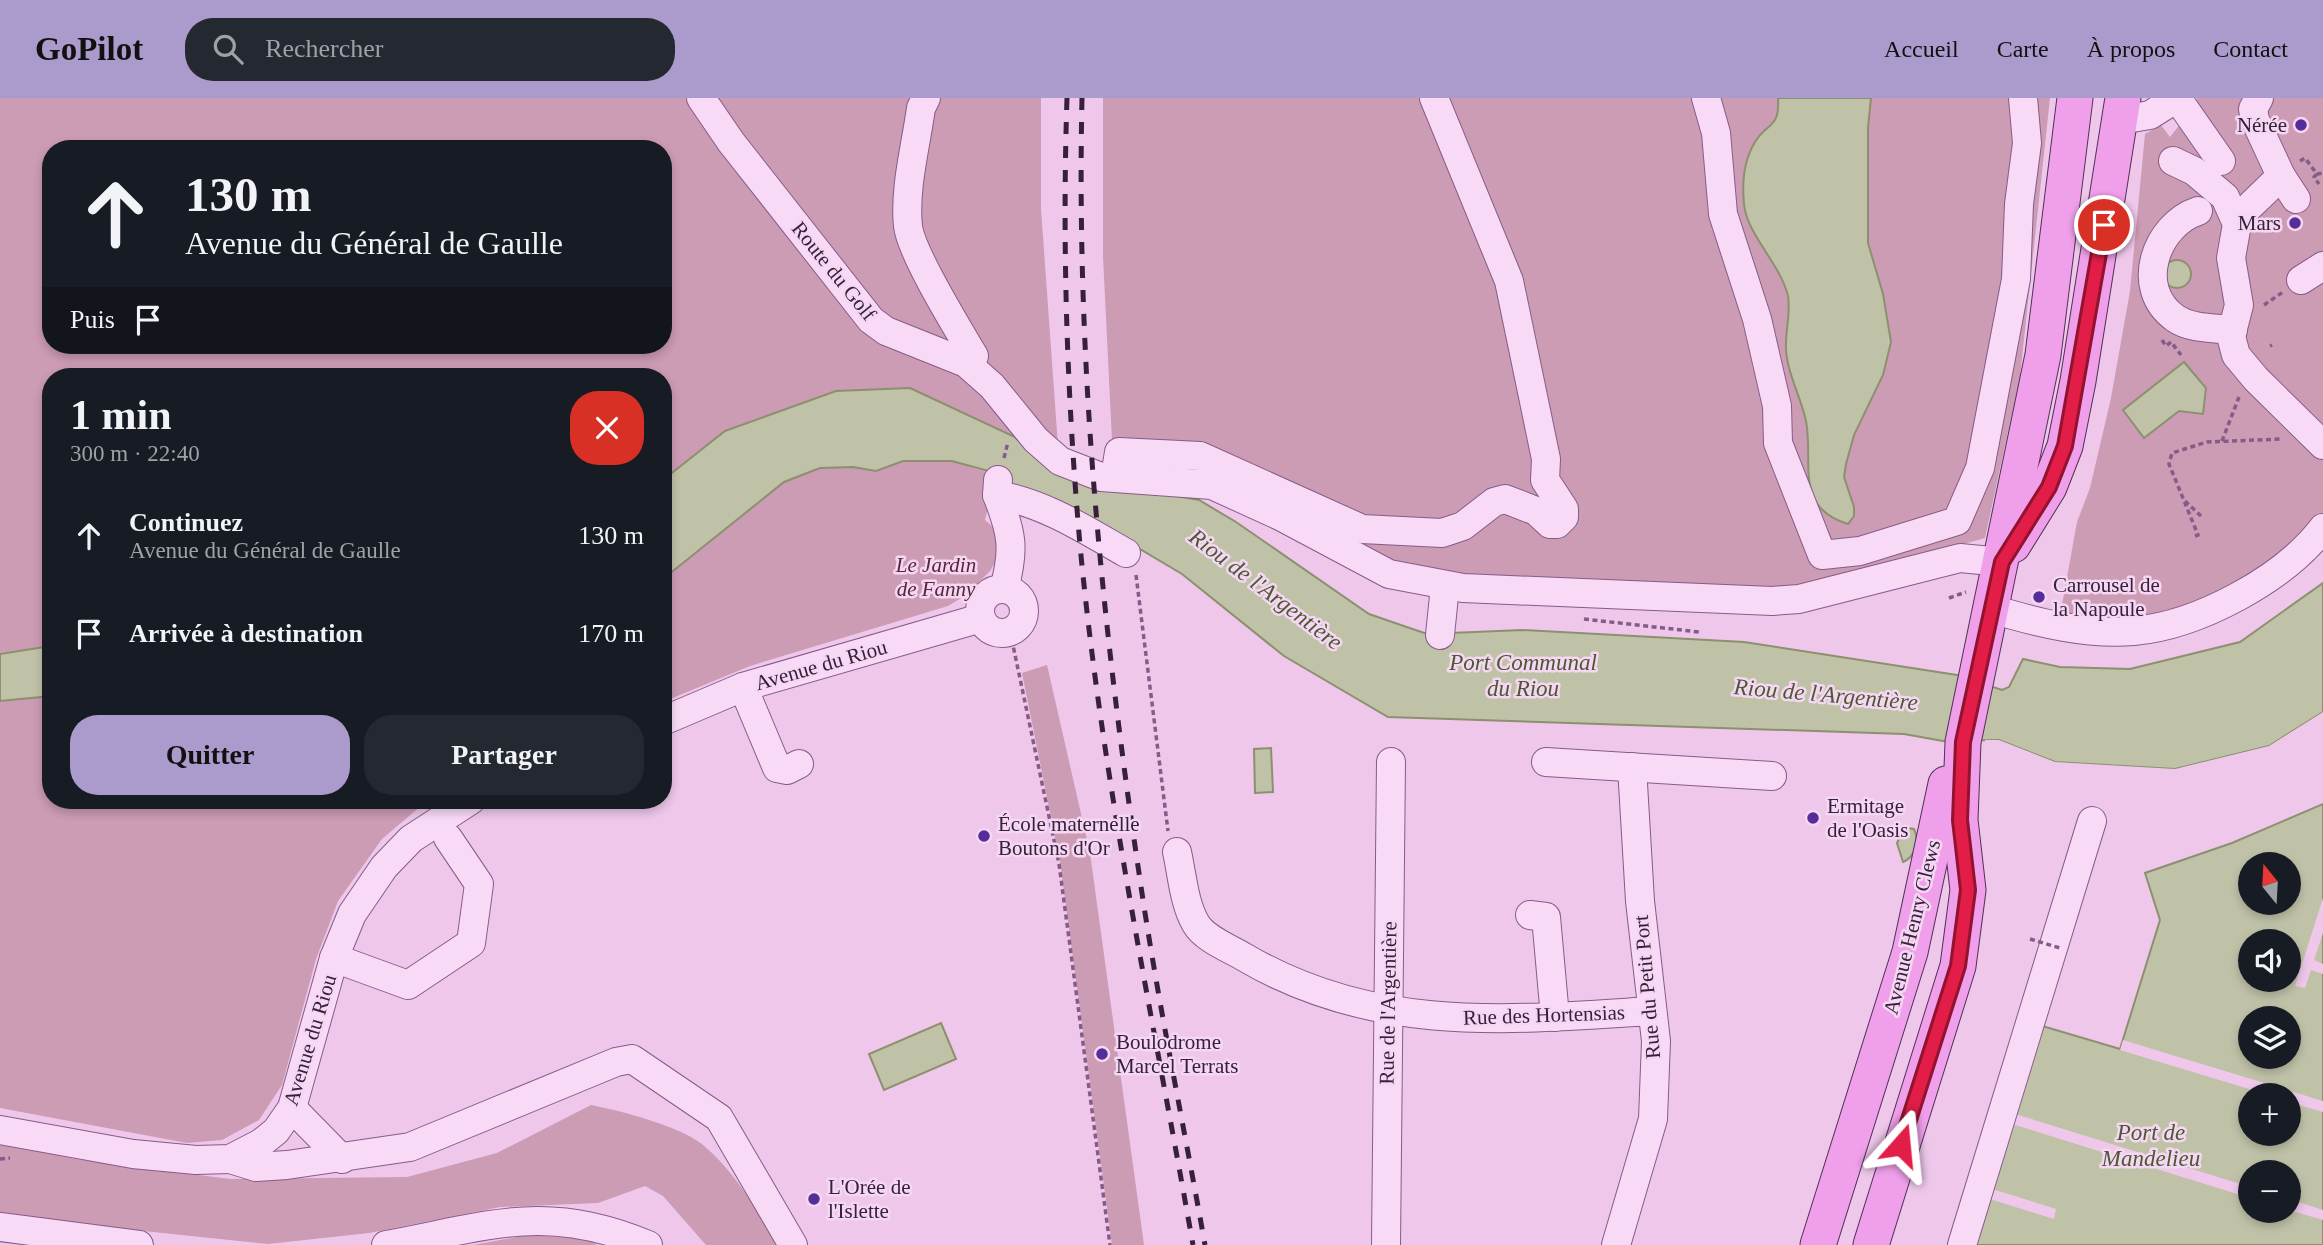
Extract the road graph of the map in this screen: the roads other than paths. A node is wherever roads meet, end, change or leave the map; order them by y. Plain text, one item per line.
1 (701, 98) edge
2 (926, 98) edge
3 (1434, 98) edge
4 (1706, 98) edge
5 (2023, 98) edge
6 (2259, 98) edge
7 (2171, 101) edge
8 (2074, 108) edge
9 (2121, 109) edge
10 (2173, 161) dead end
11 (2221, 161) dead end
12 (2252, 205) dead end
13 (2198, 211) dead end
14 (2235, 325) junction
15 (974, 356) dead end
16 (2319, 442) edge
17 (1115, 477) junction
18 (2323, 528) edge
19 (1126, 553) road end
20 (2002, 562) junction
21 (1440, 585) junction
22 (1004, 589) junction
23 (1979, 600) junction
24 (981, 618) junction
25 (1440, 635) dead end
26 (743, 687) junction
27 (672, 717) edge
28 (1963, 742) junction
29 (1391, 762) dead end
30 (1546, 762) dead end
31 (799, 764) dead end
32 (1632, 767) junction
33 (1772, 776) dead end
34 (457, 809) edge
35 (2092, 821) dead end
36 (448, 838) dead end
37 (1177, 852) road end
38 (1530, 915) dead end
39 (334, 958) junction
40 (1388, 1011) junction
41 (1652, 1011) junction
42 (1555, 1017) junction
43 (292, 1108) junction
44 (0, 1130) edge
45 (230, 1159) junction
46 (342, 1159) junction
47 (0, 1227) edge
48 (139, 1245) edge
49 (386, 1245) edge
50 (648, 1245) edge
51 (793, 1245) edge
52 (1386, 1245) edge
53 (1616, 1245) edge
54 (1818, 1245) edge
55 (1871, 1245) edge
56 (1962, 1245) edge

1 - 17 street, Route du Golf
2 - 15 street
3 - 17 street
4 - 5 street
6 - 12 street
7 - 9 street
7 - 11 street
8 - 9 main road
8 - 20 main road
9 - 20 main road
10 - 14 street
13 - 14 street
14 - 16 street
17 - 21 street
18 - 23 street
19 - 22 street
20 - 21 street
20 - 23 main road
21 - 25 street
22 - 24 street
22 - 24 street
23 - 28 main road
24 - 26 street, Avenue du Riou
26 - 27 street, Avenue du Riou
26 - 31 street
28 - 54 main road, Avenue Henry Clews
28 - 55 main road, Avenue Henry Clews
29 - 40 street, Rue de l'Argentière
30 - 32 street
32 - 33 street
32 - 41 street, Rue du Petit Port
34 - 39 street, Avenue du Riou
35 - 56 street
36 - 39 street
37 - 40 street, Rue des Hortensias
38 - 42 street
39 - 43 street, Avenue du Riou
40 - 42 street, Rue des Hortensias
40 - 52 street, Rue de l'Argentière
41 - 42 street, Rue des Hortensias
41 - 53 street, Rue du Petit Port
43 - 45 street, Avenue du Riou
43 - 46 street
44 - 45 street, Avenue du Riou
45 - 46 street
46 - 51 street
47 - 48 street
49 - 50 street

